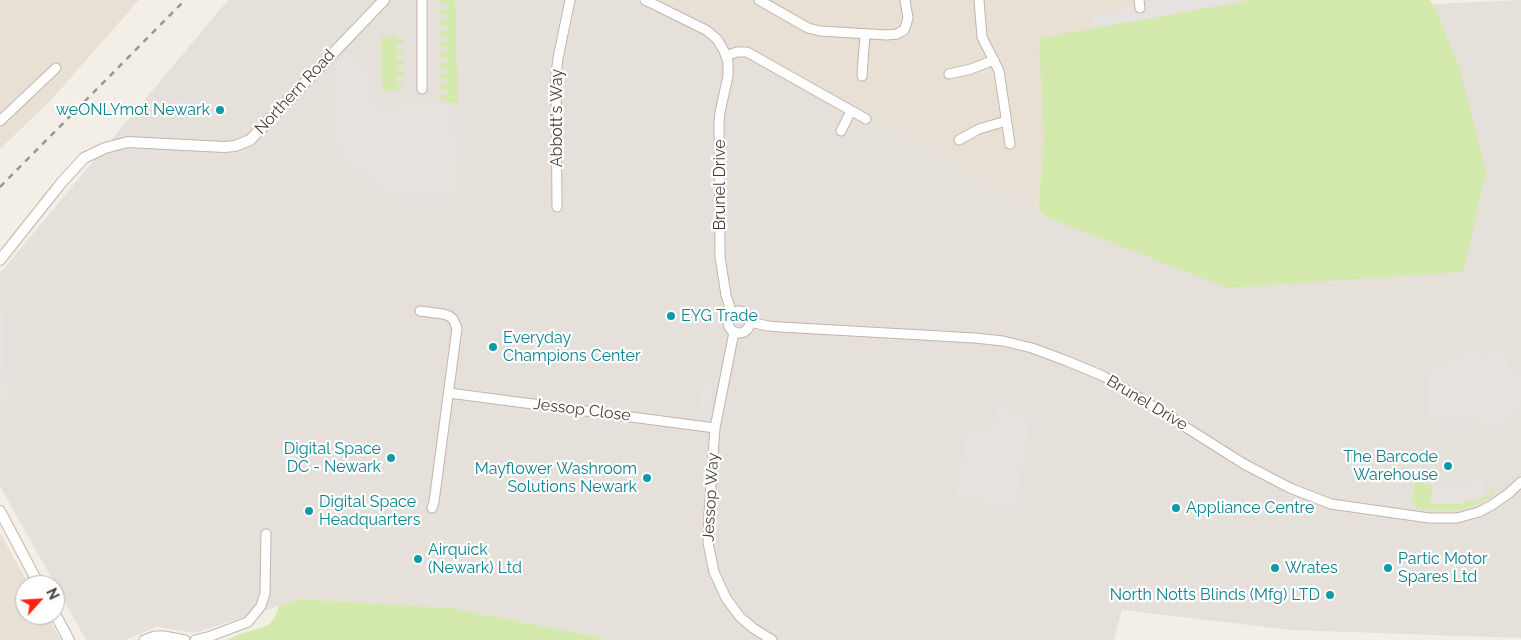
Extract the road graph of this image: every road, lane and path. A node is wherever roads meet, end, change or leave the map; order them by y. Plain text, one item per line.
1 (384, 0) edge
2 (422, 0) edge
3 (570, 0) edge
4 (645, 0) edge
5 (759, 0) edge
6 (905, 0) edge
7 (979, 0) edge
8 (864, 34) junction
9 (726, 56) junction
10 (994, 60) junction
11 (56, 68) dead end
12 (949, 74) dead end
13 (862, 76) dead end
14 (422, 89) dead end
15 (852, 111) junction
16 (0, 120) edge
17 (866, 120) dead end
18 (1006, 121) junction
19 (841, 131) dead end
20 (959, 140) dead end
21 (1010, 144) dead end
22 (557, 207) dead end
23 (0, 260) edge
24 (420, 311) dead end
25 (732, 314) junction
26 (750, 322) junction
27 (734, 332) junction
28 (449, 393) junction
29 (715, 428) junction
30 (1521, 482) edge
31 (432, 508) dead end
32 (0, 511) edge
33 (266, 534) dead end
34 (34, 575) edge
35 (61, 625) edge
36 (69, 640) edge
37 (144, 640) edge
38 (185, 640) edge
39 (195, 640) edge
40 (772, 640) edge

1 - 23 street, Northern Road
2 - 14 street
3 - 22 street, Abbott's Way
4 - 9 street
5 - 8 street
6 - 8 street
7 - 10 street
8 - 13 street
9 - 15 street
9 - 25 street, Brunel Drive
10 - 12 street
10 - 18 street
11 - 16 street
15 - 17 street
15 - 19 street
18 - 20 street
18 - 21 street
24 - 28 street
25 - 26 street
25 - 27 street
26 - 27 street
26 - 30 street, Brunel Drive
27 - 29 street, Jessop Way
28 - 29 street, Jessop Close
28 - 31 street
29 - 40 street, Jessop Way
32 - 34 street
33 - 39 street
35 - 36 street
37 - 38 street

